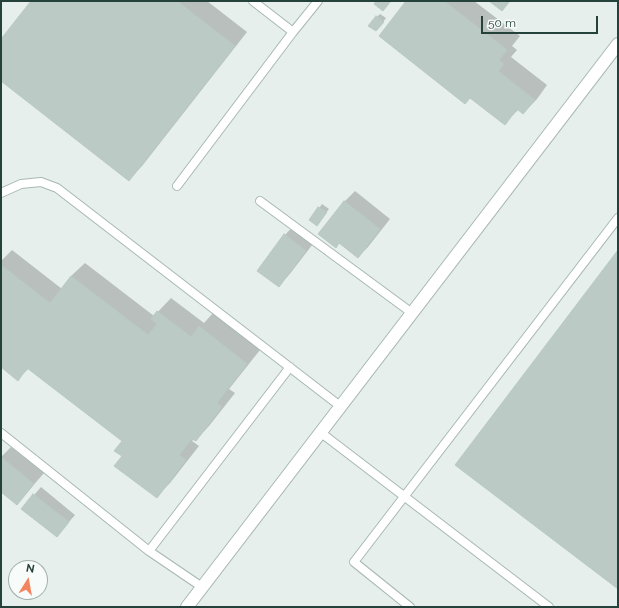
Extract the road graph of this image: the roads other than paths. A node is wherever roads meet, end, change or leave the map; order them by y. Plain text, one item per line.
1 (253, 1) edge
2 (318, 1) edge
3 (293, 32) junction
4 (618, 44) edge
5 (178, 186) dead end
6 (1, 193) edge
7 (260, 201) dead end
8 (618, 218) edge
9 (412, 313) junction
10 (290, 367) junction
11 (340, 406) junction
12 (320, 432) junction
13 (1, 433) edge
14 (404, 496) junction
15 (150, 551) junction
16 (202, 587) junction
17 (187, 607) edge
18 (410, 607) edge
19 (549, 607) edge

1 - 3 lane
2 - 3 lane
3 - 5 lane
4 - 9 street
6 - 10 lane
7 - 9 lane
8 - 14 lane
9 - 11 street
10 - 11 lane
10 - 15 lane
11 - 12 street
12 - 14 lane
12 - 16 street
13 - 15 lane
14 - 18 lane
14 - 19 lane
15 - 16 lane
16 - 17 street

